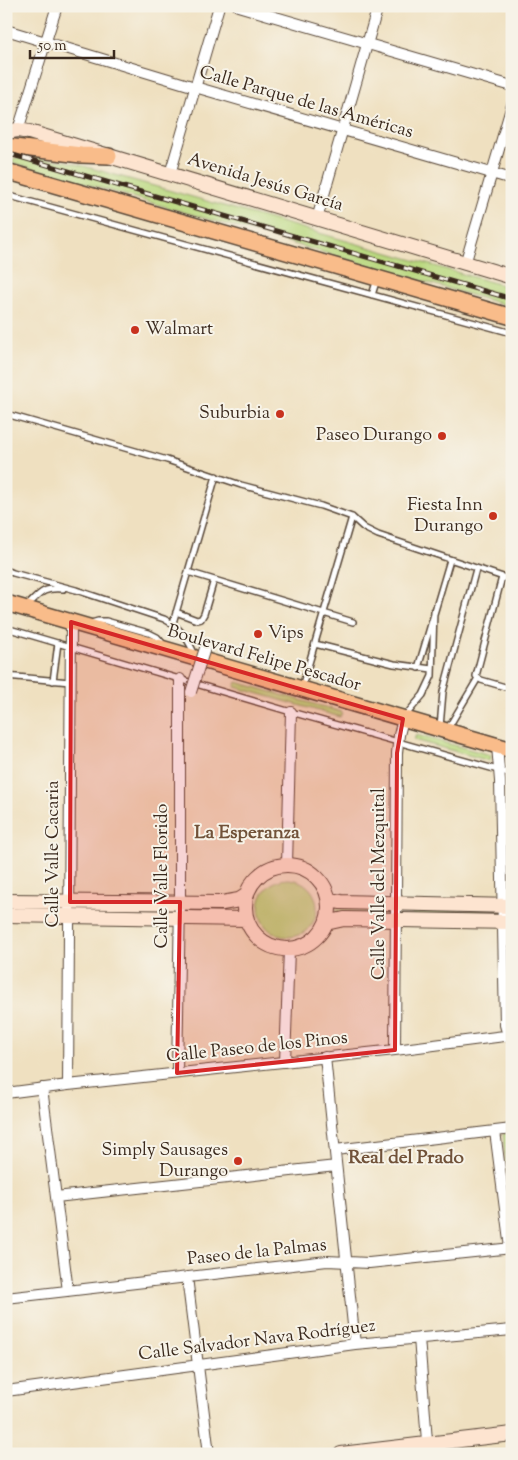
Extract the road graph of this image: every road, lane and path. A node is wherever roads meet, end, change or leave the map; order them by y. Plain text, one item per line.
1 (58, 6) edge
2 (220, 6) edge
3 (238, 6) edge
4 (378, 6) edge
5 (6, 30) edge
6 (46, 43) junction
7 (366, 44) junction
8 (512, 86) edge
9 (195, 88) junction
10 (512, 105) edge
11 (342, 130) junction
12 (12, 131) edge
13 (6, 146) edge
14 (109, 156) junction
15 (8, 173) edge
16 (492, 173) junction
17 (170, 174) junction
18 (512, 179) edge
19 (6, 195) edge
20 (317, 219) junction
21 (465, 264) junction
22 (512, 277) edge
23 (378, 279) junction
24 (372, 295) junction
25 (512, 317) edge
26 (512, 333) edge
27 (6, 414) edge
28 (216, 476) junction
29 (352, 517) junction
30 (450, 560) junction
31 (476, 569) junction
32 (6, 570) edge
33 (188, 572) junction
34 (502, 577) junction
35 (214, 580) junction
36 (512, 580) edge
37 (76, 590) junction
38 (6, 593) edge
39 (6, 603) edge
40 (24, 608) junction
41 (434, 611) junction
42 (176, 612) junction
43 (324, 613) junction
44 (353, 622) dead end
45 (172, 623) junction
46 (78, 624) junction
47 (6, 628) edge
48 (207, 642) dead end
49 (58, 643) junction
50 (314, 644) junction
51 (71, 647) junction
52 (196, 658) junction
53 (418, 668) junction
54 (432, 670) junction
55 (6, 676) edge
56 (477, 676) junction
57 (180, 679) junction
58 (53, 681) junction
59 (71, 682) junction
60 (301, 689) junction
61 (512, 689) edge
62 (191, 692) dead end
63 (291, 712) junction
64 (403, 718) junction
65 (443, 731) junction
66 (398, 743) junction
67 (504, 748) edge
68 (500, 771) junction
69 (512, 774) edge
70 (287, 865) junction
71 (247, 895) junction
72 (329, 900) junction
73 (6, 901) edge
74 (70, 902) junction
75 (180, 902) junction
76 (396, 904) junction
77 (507, 906) edge
78 (6, 916) edge
79 (70, 916) junction
80 (179, 918) junction
81 (247, 920) junction
82 (396, 920) junction
83 (507, 922) edge
84 (326, 923) junction
85 (289, 949) junction
86 (511, 1036) edge
87 (395, 1050) junction
88 (325, 1057) junction
89 (286, 1062) junction
90 (177, 1073) junction
91 (68, 1085) junction
92 (42, 1088) junction
93 (6, 1093) edge
94 (512, 1129) edge
95 (495, 1131) junction
96 (335, 1150) junction
97 (336, 1166) junction
98 (56, 1197) junction
99 (511, 1248) edge
100 (347, 1262) junction
101 (187, 1277) junction
102 (68, 1291) junction
103 (6, 1298) edge
104 (512, 1330) edge
105 (419, 1338) junction
106 (355, 1344) junction
107 (198, 1364) junction
108 (6, 1391) edge
109 (512, 1434) edge
110 (427, 1449) edge
111 (209, 1454) edge
112 (341, 1454) edge

1 - 6 street
2 - 9 street
3 - 7 street
4 - 7 street
5 - 6 street, Calle Parque de las Américas
6 - 9 street, Calle Parque de las Américas
6 - 12 street
7 - 8 street
7 - 11 street
9 - 11 street, Calle Parque de las Américas
9 - 17 street
10 - 16 street
11 - 16 street, Calle Parque de las Américas
11 - 20 street
12 - 14 street, Avenida Jesús García
13 - 14 main road
14 - 17 street, Avenida Jesús García
15 - 23 main road
16 - 18 street, Calle Parque de las Américas
16 - 21 street
17 - 20 street, Avenida Jesús García
19 - 24 lane
20 - 21 street, Avenida Jesús García
21 - 22 street, Avenida Jesús García
23 - 24 lane
23 - 25 main road
24 - 26 lane
27 - 28 lane
28 - 29 lane
28 - 33 lane
29 - 30 lane
29 - 43 lane
30 - 31 lane
30 - 41 lane
31 - 34 lane
31 - 65 lane
32 - 37 lane
33 - 35 lane
33 - 42 lane
34 - 36 lane
34 - 56 lane
35 - 42 lane
35 - 43 lane
37 - 40 lane
37 - 45 lane
38 - 40 main road
39 - 40 main road, Boulevard Felipe Pescador
40 - 46 main road, Boulevard Felipe Pescador
41 - 53 lane
41 - 54 lane
42 - 45 lane
43 - 44 lane
43 - 50 lane
45 - 52 lane
46 - 51 street, Calle Valle Cacaria
46 - 52 main road, Boulevard Felipe Pescador
47 - 49 lane
48 - 62 street, bridge
49 - 51 lane
49 - 58 lane
50 - 53 lane
50 - 60 lane
51 - 57 lane
51 - 59 street, Calle Valle Cacaria
52 - 60 main road, Boulevard Felipe Pescador
53 - 54 lane
54 - 64 lane
55 - 58 lane
56 - 61 lane
56 - 65 lane
57 - 63 lane
57 - 75 street, Calle Valle Florido
58 - 59 lane
59 - 74 street, Calle Valle Cacaria
60 - 64 main road, Boulevard Felipe Pescador
63 - 66 lane
63 - 70 street
64 - 65 main road, Boulevard Felipe Pescador
64 - 66 street, Calle Valle del Mezquital
65 - 67 main road, Boulevard Felipe Pescador
66 - 68 lane
66 - 76 street, Calle Valle del Mezquital
67 - 68 street
68 - 69 lane
68 - 77 street
70 - 71 street
70 - 72 street
71 - 75 street
71 - 81 street
72 - 76 street
72 - 84 street
73 - 74 street
74 - 75 street
74 - 79 street, Calle Valle Cacaria
75 - 80 street, Calle Valle Florido
76 - 77 street
76 - 82 street, Calle Valle del Mezquital
77 - 83 street
78 - 79 street
79 - 80 street
79 - 91 street, Calle Valle Cacaria
80 - 81 street
80 - 90 street, Calle Valle Florido
81 - 85 street
82 - 83 street
82 - 84 street
82 - 87 street, Calle Valle del Mezquital
83 - 86 street
84 - 85 street
85 - 89 street
86 - 87 street, Calle Paseo de los Pinos
87 - 88 street, Calle Paseo de los Pinos
88 - 89 street, Calle Paseo de los Pinos
88 - 96 street
89 - 90 street, Calle Paseo de los Pinos
90 - 91 street, Calle Paseo de los Pinos
91 - 92 street, Calle Paseo de los Pinos
92 - 93 street, Calle Paseo de los Pinos
92 - 98 street
94 - 95 street
95 - 96 street
95 - 99 street
96 - 97 street
97 - 98 street
97 - 100 street
98 - 102 street
99 - 100 street, Paseo de la Palmas
100 - 101 street, Paseo de la Palmas
100 - 106 street
101 - 102 street, Paseo de la Palmas
101 - 107 street
102 - 103 street, Paseo de la Palmas
104 - 105 street, Calle Salvador Nava Rodríguez
105 - 106 street, Calle Salvador Nava Rodríguez
105 - 110 street
106 - 107 street, Calle Salvador Nava Rodríguez
107 - 108 street, Calle Salvador Nava Rodríguez
107 - 111 street
109 - 110 street
110 - 112 street

